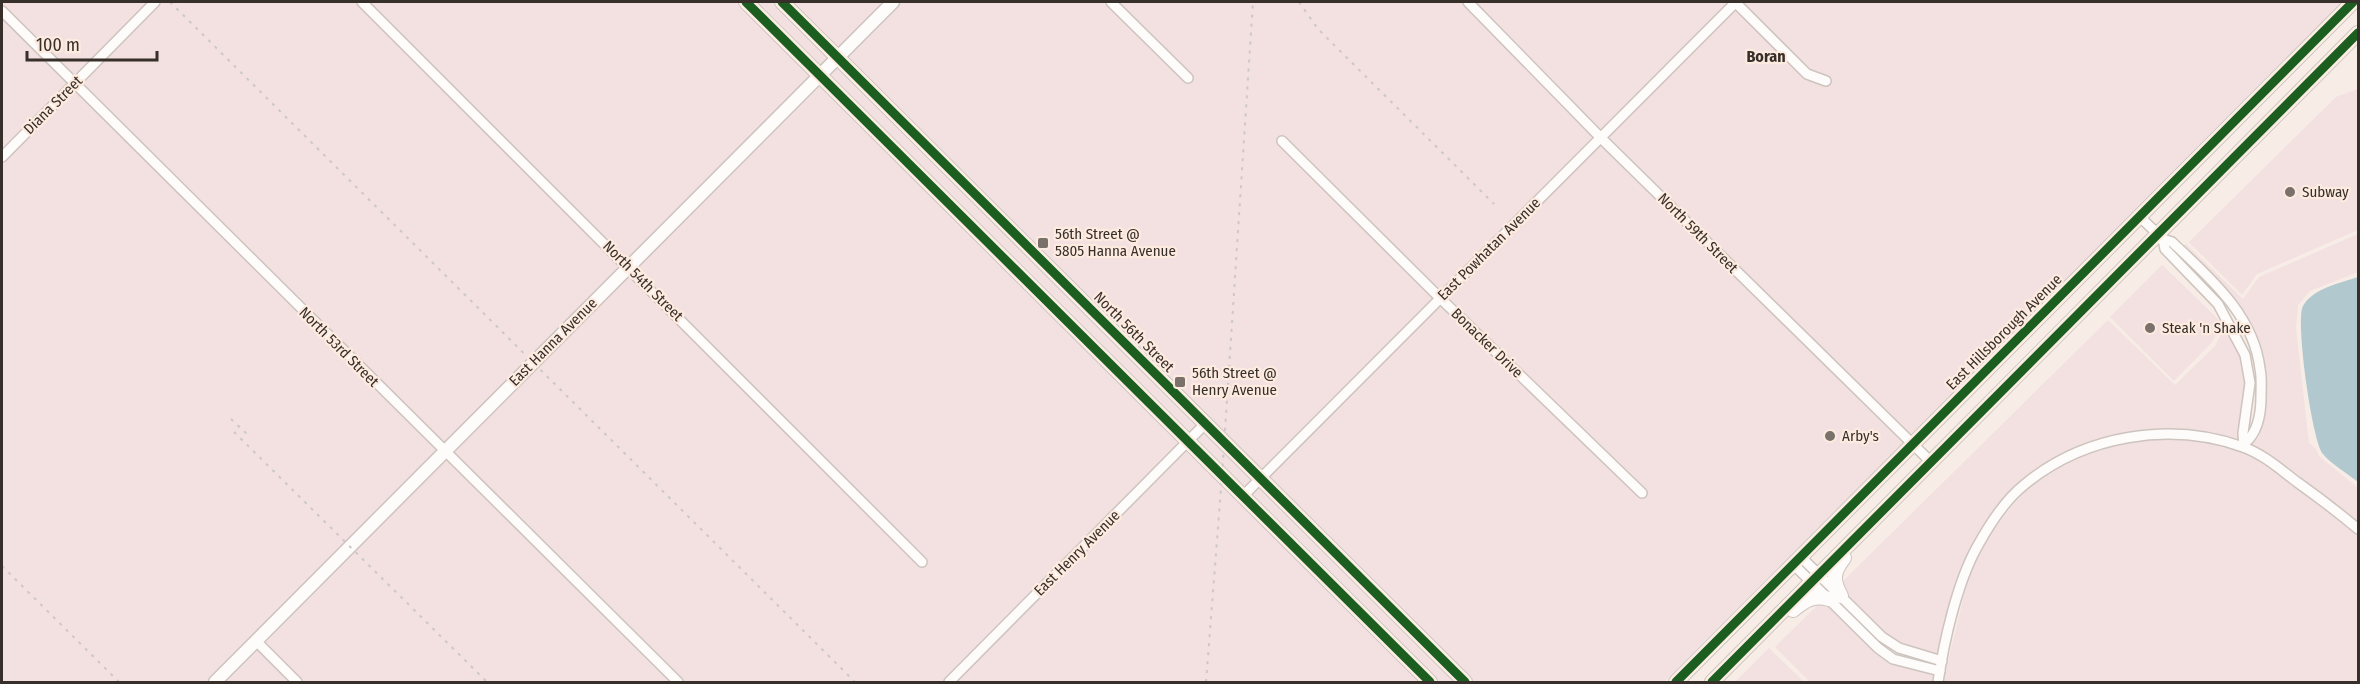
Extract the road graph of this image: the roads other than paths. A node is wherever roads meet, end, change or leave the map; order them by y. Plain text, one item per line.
1 (155, 2) edge
2 (362, 2) edge
3 (746, 2) edge
4 (782, 2) edge
5 (893, 2) edge
6 (1111, 2) edge
7 (1468, 2) edge
8 (1735, 2) edge
9 (2353, 2) edge
10 (2, 11) edge
11 (2358, 33) edge
12 (837, 57) junction
13 (819, 75) junction
14 (1188, 78) dead end
15 (1826, 81) dead end
16 (75, 83) junction
17 (1601, 138) junction
18 (1282, 141) dead end
19 (2, 157) edge
20 (2140, 217) junction
21 (2160, 237) junction
22 (1021, 240) junction
23 (1003, 258) junction
24 (628, 266) junction
25 (1440, 298) junction
26 (1205, 424) junction
27 (1188, 442) junction
28 (1913, 444) junction
29 (2245, 445) junction
30 (444, 451) junction
31 (1931, 462) junction
32 (1260, 478) junction
33 (1642, 493) dead end
34 (1243, 496) junction
35 (2358, 529) edge
36 (1857, 537) junction
37 (1798, 561) junction
38 (922, 562) dead end
39 (1815, 578) junction
40 (1835, 598) junction
41 (1764, 630) junction
42 (256, 641) junction
43 (1941, 666) junction
44 (215, 682) edge
45 (297, 682) edge
46 (678, 682) edge
47 (949, 682) edge
48 (1430, 682) edge
49 (1465, 682) edge
50 (1676, 682) edge
51 (1712, 682) edge
52 (1938, 682) edge

1 - 16 street, Diana Street
2 - 24 street, North 54th Street
3 - 13 main road
4 - 12 main road, North 56th Street
5 - 12 street, East Hanna Avenue
6 - 14 street
7 - 17 street, North 59th Street
8 - 15 street
8 - 17 street, East Powhatan Avenue
9 - 20 main road, East Hillsborough Avenue
10 - 16 street, North 53rd Street
11 - 21 main road
12 - 13 street, East Hanna Avenue
12 - 22 main road, North 56th Street
13 - 23 main road
13 - 24 street, East Hanna Avenue
16 - 19 street, Diana Street
16 - 30 street, North 53rd Street
17 - 25 street, East Powhatan Avenue
17 - 28 street, North 59th Street
18 - 25 street, Bonacker Drive
20 - 21 street
20 - 28 main road, East Hillsborough Avenue
21 - 29 street
21 - 29 street
21 - 31 main road
22 - 23 main road
22 - 26 main road, North 56th Street
23 - 27 main road
24 - 30 street, East Hanna Avenue
24 - 38 street, North 54th Street
25 - 32 street, East Powhatan Avenue
25 - 33 street, Bonacker Drive
26 - 27 street, East Henry Avenue
26 - 32 main road, North 56th Street
27 - 34 main road
27 - 47 street, East Henry Avenue
28 - 31 street, North 59th Street
28 - 37 main road, East Hillsborough Avenue
29 - 35 street
29 - 43 street
30 - 42 street, East Hanna Avenue
30 - 46 street, North 53rd Street
31 - 36 main road
32 - 34 street, East Powhatan Avenue
32 - 49 main road, North 56th Street
34 - 48 main road
36 - 39 main road
36 - 40 main road
37 - 39 street
37 - 50 main road, East Hillsborough Avenue
39 - 40 street
39 - 41 main road
40 - 41 main road
40 - 43 street
41 - 51 main road
42 - 44 street, East Hanna Avenue
42 - 45 street
43 - 52 street

